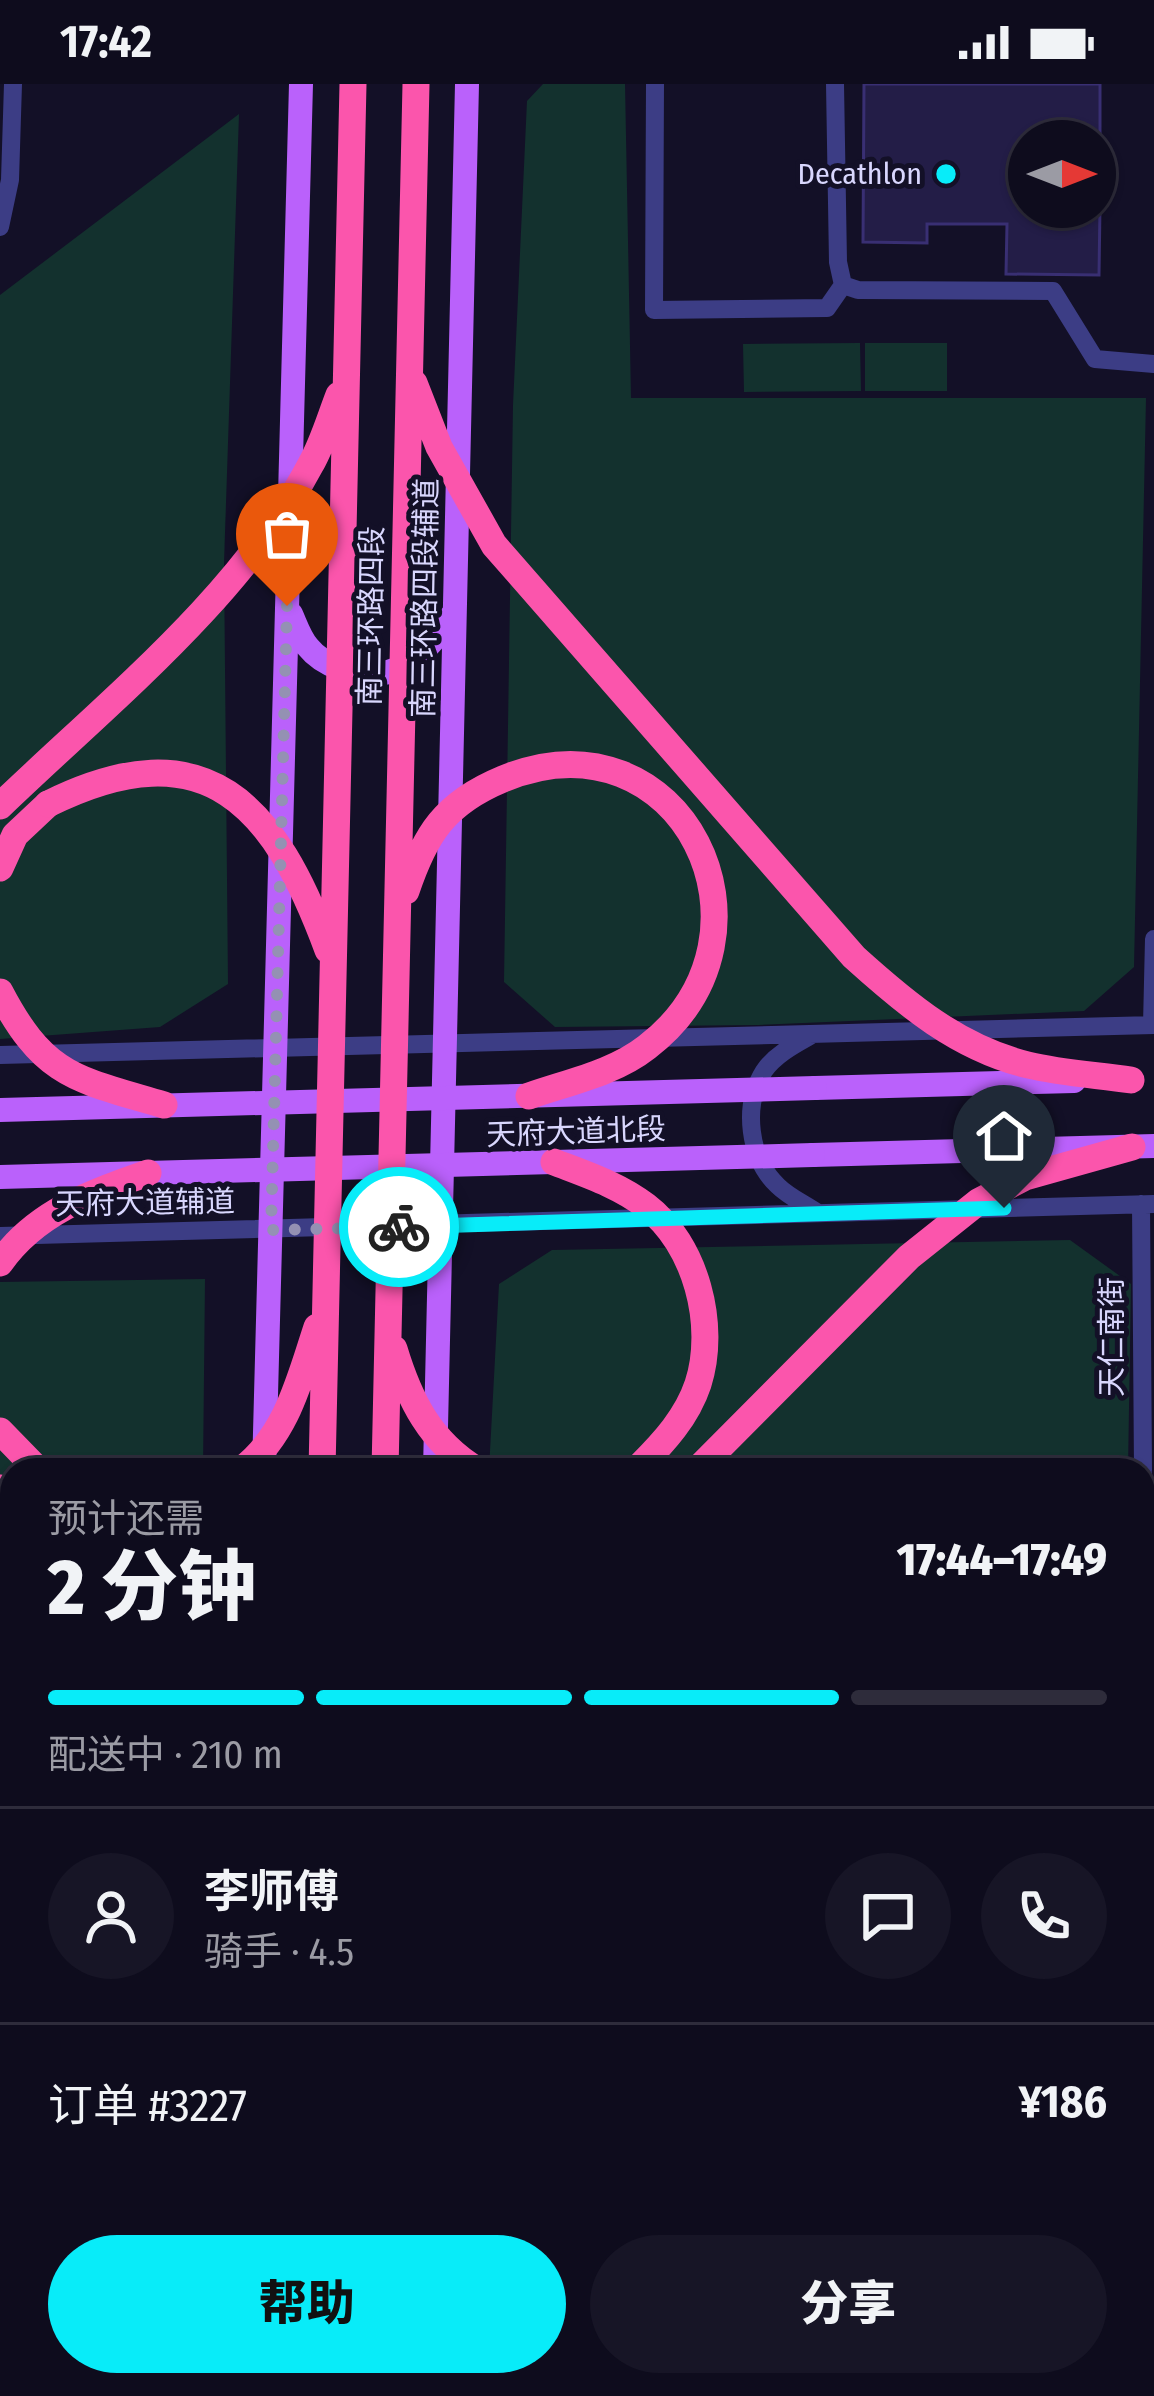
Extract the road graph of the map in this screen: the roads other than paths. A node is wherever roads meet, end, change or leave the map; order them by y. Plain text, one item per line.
1 (13, 84) edge
2 (301, 84) edge
3 (353, 84) edge
4 (416, 84) edge
5 (467, 84) edge
6 (655, 84) edge
7 (835, 84) edge
8 (0, 227) edge
9 (843, 285) junction
10 (1154, 364) edge
11 (409, 372) junction
12 (347, 375) junction
13 (287, 606) junction
14 (455, 611) junction
15 (0, 806) edge
16 (0, 868) edge
17 (397, 919) junction
18 (1154, 939) edge
19 (333, 963) junction
20 (0, 992) edge
21 (1153, 1025) edge
22 (814, 1034) junction
23 (445, 1044) junction
24 (275, 1048) junction
25 (0, 1055) edge
26 (1142, 1079) edge
27 (529, 1096) junction
28 (164, 1105) junction
29 (0, 1110) edge
30 (1143, 1146) edge
31 (554, 1162) junction
32 (148, 1173) junction
33 (0, 1177) edge
34 (1148, 1204) edge
35 (820, 1214) junction
36 (440, 1226) junction
37 (271, 1230) junction
38 (0, 1236) edge
39 (0, 1263) edge
40 (326, 1300) junction
41 (388, 1331) junction
42 (0, 1431) edge
43 (26, 1458) edge
44 (254, 1458) edge
45 (264, 1458) edge
46 (322, 1458) edge
47 (385, 1458) edge
48 (435, 1458) edge
49 (459, 1458) edge
50 (645, 1458) edge
51 (709, 1458) edge
52 (1143, 1458) edge

1 - 8 street
2 - 13 main road
3 - 12 highway, 南三环路四段, bridge
4 - 11 highway, 南三环路四段, bridge
5 - 14 main road, 南三环路四段辅道
6 - 9 street
7 - 9 street
9 - 10 street
11 - 17 highway, 南三环路四段, bridge
11 - 26 highway, bridge
12 - 15 highway, bridge
12 - 19 highway, 南三环路四段, bridge
13 - 14 main road
13 - 24 main road
14 - 23 main road, 南三环路四段辅道
16 - 19 highway, bridge
17 - 27 highway, bridge
17 - 41 highway, 南三环路四段, bridge
18 - 21 street
19 - 40 highway, 南三环路四段, bridge
20 - 28 highway, bridge
21 - 22 street
22 - 23 street
22 - 35 street
23 - 24 street
23 - 36 main road, 南三环路四段辅道
24 - 25 street
24 - 37 main road
26 - 27 main road, 天府大道北段, bridge
27 - 28 main road, 天府大道北段, bridge
28 - 29 main road, 天府大道北段, bridge
30 - 31 main road, 天府大道北段, bridge
30 - 51 highway, bridge
31 - 32 main road, 天府大道北段, bridge
31 - 50 highway, bridge
32 - 33 main road, 天府大道北段, bridge
32 - 39 highway, bridge
34 - 35 street, 天府大道辅道
34 - 52 street, 天仁南街
35 - 36 street, 天府大道辅道
36 - 37 street, 天府大道辅道
36 - 48 main road, 南三环路四段辅道
37 - 38 street, 天府大道辅道
37 - 45 main road
40 - 44 highway, bridge
40 - 46 highway, 南三环路四段, bridge
41 - 47 highway, 南三环路四段, bridge
41 - 49 highway, bridge
42 - 43 highway

